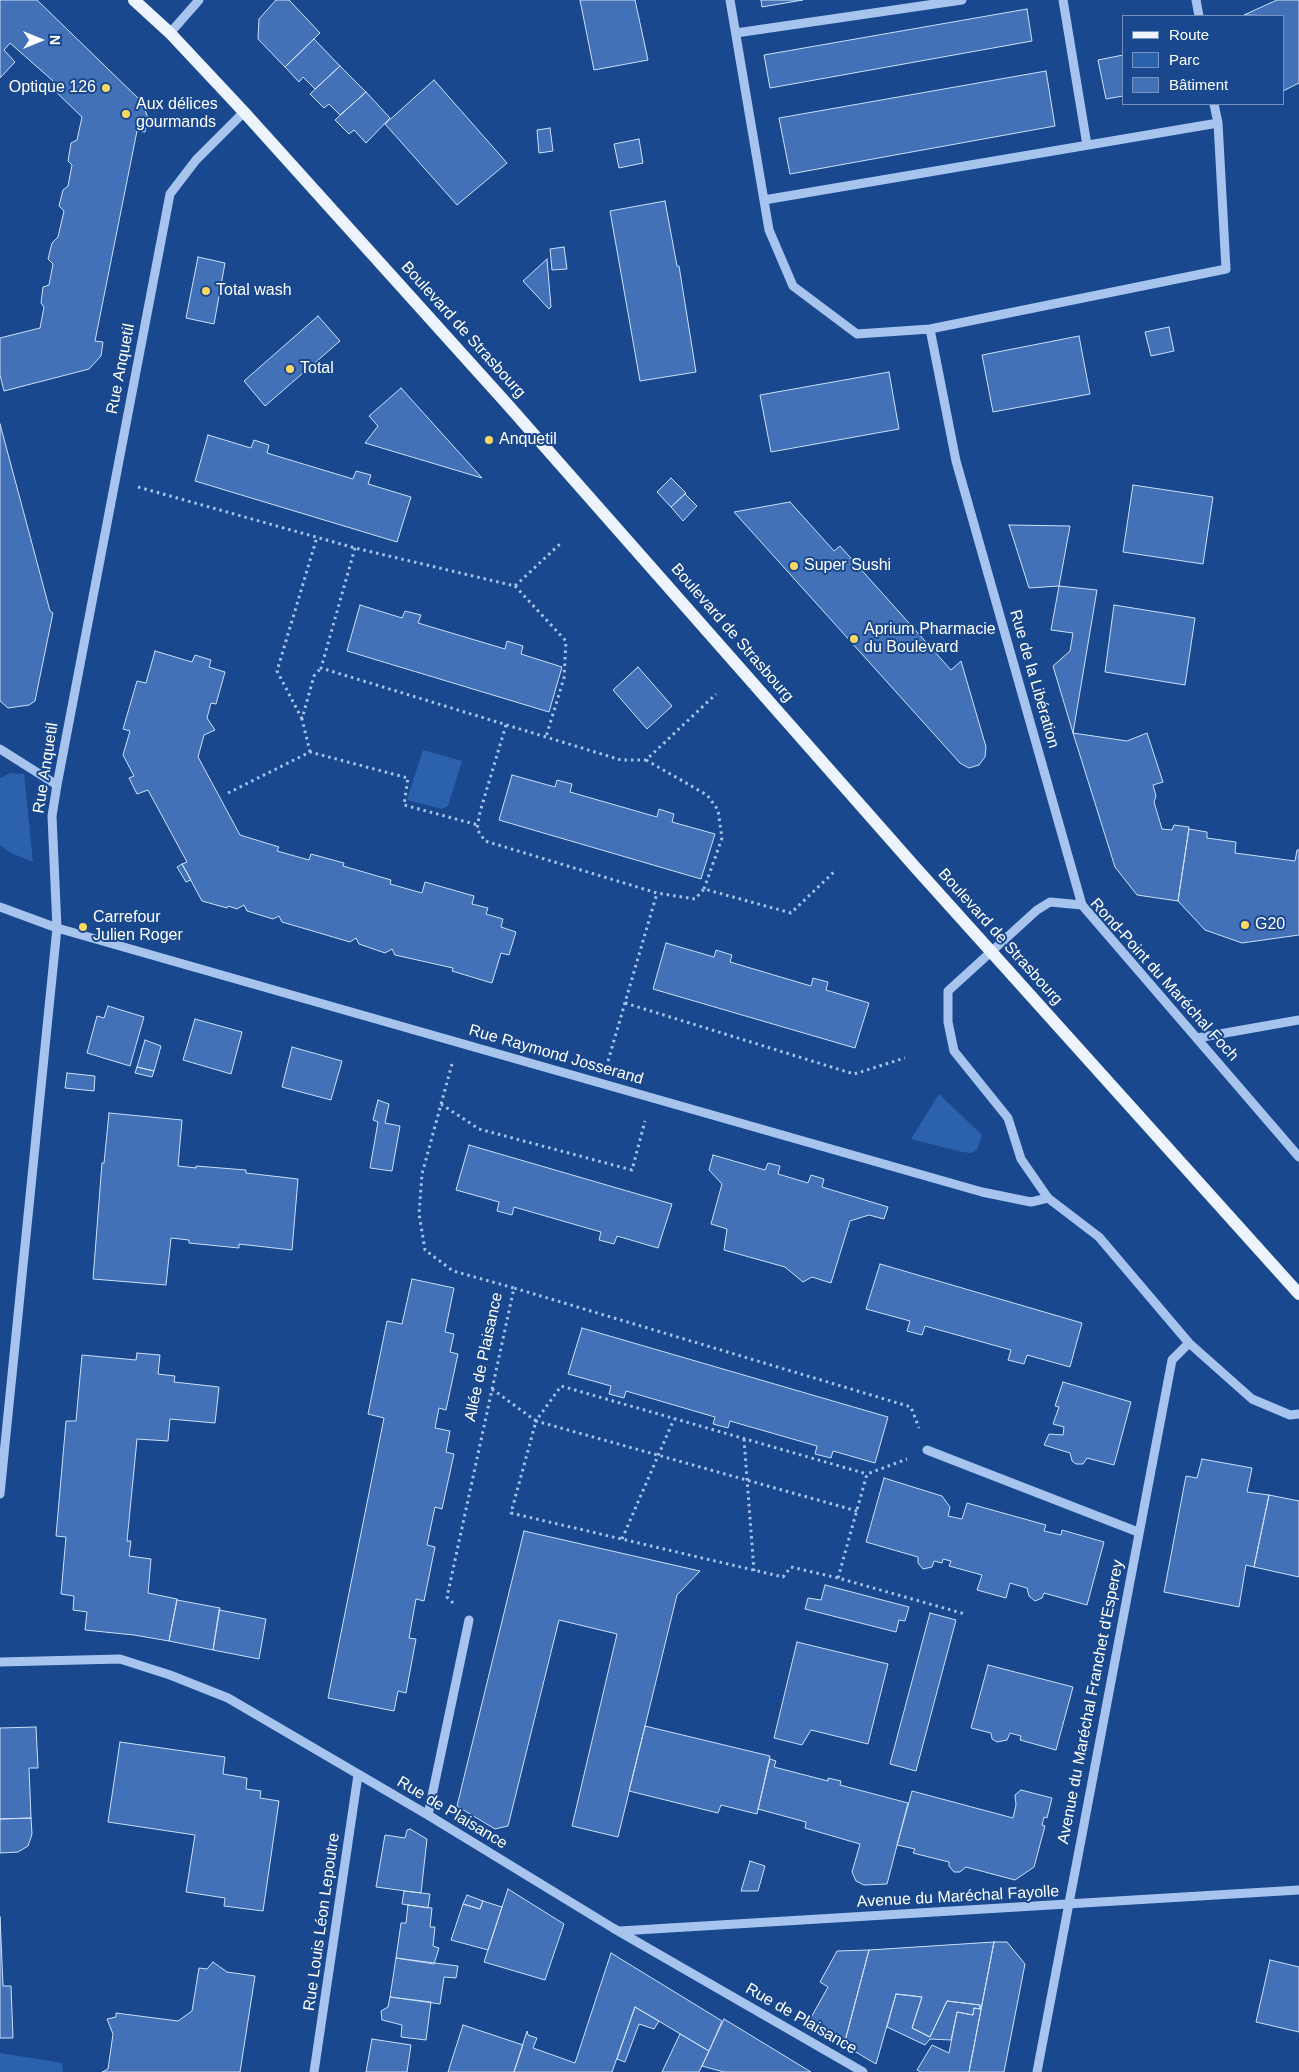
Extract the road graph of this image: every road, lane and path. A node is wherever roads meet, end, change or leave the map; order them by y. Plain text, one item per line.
1 (134, 0) edge
2 (199, 0) edge
3 (730, 0) edge
4 (962, 0) edge
5 (1063, 0) edge
6 (1196, 0) edge
7 (923, 3) edge
8 (1198, 15) edge
9 (170, 33) junction
10 (736, 33) junction
11 (1214, 105) edge
12 (244, 112) junction
13 (1218, 124) junction
14 (1087, 145) junction
15 (764, 200) junction
16 (930, 329) junction
17 (115, 481) junction
18 (317, 537) junction
19 (561, 543) dead end
20 (355, 548) junction
21 (515, 586) junction
22 (321, 668) junction
23 (716, 694) dead end
24 (302, 719) junction
25 (506, 725) junction
26 (546, 737) junction
27 (0, 749) edge
28 (310, 752) junction
29 (646, 760) junction
30 (57, 785) junction
31 (228, 793) dead end
32 (478, 826) junction
33 (836, 870) dead end
34 (704, 889) junction
35 (657, 893) junction
36 (1082, 905) junction
37 (0, 907) edge
38 (57, 928) junction
39 (990, 951) junction
40 (625, 1003) junction
41 (1299, 1020) edge
42 (1197, 1038) junction
43 (458, 1042) junction
44 (905, 1058) dead end
45 (601, 1083) junction
46 (651, 1097) junction
47 (441, 1104) junction
48 (1299, 1157) edge
49 (1048, 1198) junction
50 (514, 1288) junction
51 (1299, 1294) edge
52 (1189, 1343) junction
53 (492, 1389) junction
54 (1299, 1414) edge
55 (674, 1419) junction
56 (536, 1421) junction
57 (744, 1439) junction
58 (927, 1450) junction
59 (658, 1455) junction
60 (867, 1474) junction
61 (747, 1480) junction
62 (0, 1494) edge
63 (857, 1511) junction
64 (1138, 1532) junction
65 (622, 1539) junction
66 (754, 1570) junction
67 (838, 1578) junction
68 (965, 1614) dead end
69 (469, 1620) joint
70 (0, 1662) edge
71 (358, 1775) junction
72 (428, 1815) junction
73 (1299, 1890) edge
74 (1068, 1906) junction
75 (619, 1931) junction
76 (314, 2072) edge
77 (864, 2072) edge
78 (1037, 2072) edge

1 - 9 main road, Boulevard de Strasbourg
2 - 9 street
3 - 10 street
4 - 7 street
5 - 14 street
6 - 8 street
7 - 10 street
9 - 12 main road, Boulevard de Strasbourg
10 - 15 street
11 - 13 street
12 - 17 street, Rue Anquetil
12 - 39 main road, Boulevard de Strasbourg
13 - 14 street
13 - 16 street
14 - 15 street
15 - 16 street
16 - 36 street, Rue de la Libération
17 - 18 path
17 - 30 street, Rue Anquetil
18 - 20 path
18 - 24 path
19 - 21 path
20 - 21 path
20 - 22 path
21 - 26 path
22 - 24 path
22 - 25 path
23 - 29 path
24 - 28 path
25 - 26 path
25 - 32 path
26 - 29 path
27 - 30 street
28 - 31 path
28 - 32 path
29 - 34 path
30 - 38 street, Rue Anquetil
32 - 35 path
33 - 34 path
34 - 35 path
35 - 40 path
36 - 39 street, Rond-Point du Maréchal Foch
36 - 42 street, Rond-Point du Maréchal Foch
37 - 38 street, Rue Raymond Josserand
38 - 43 street, Rue Raymond Josserand
38 - 62 street, Rue Anquetil
39 - 49 street, Rond-Point du Maréchal Foch
39 - 51 main road, Boulevard de Strasbourg
40 - 44 path
40 - 45 path
41 - 42 street
42 - 48 street, Rond-Point du Maréchal Foch
43 - 45 street, Rue Raymond Josserand
43 - 47 path
45 - 46 street, Rue Raymond Josserand
46 - 47 path
46 - 49 street, Rue Raymond Josserand
47 - 50 path
49 - 52 street, Rond-Point du Maréchal Foch
50 - 53 path, Allée de Plaisance
50 - 58 path, Allée de Plaisance
52 - 54 street, Rond-Point du Maréchal Foch
52 - 64 street, Avenue du Maréchal Franchet d'Esperey
53 - 56 path
53 - 69 path, Allée de Plaisance
55 - 56 path
55 - 57 path
55 - 59 path
56 - 59 path
56 - 65 path
57 - 60 path
57 - 61 path
58 - 60 path
58 - 64 street
59 - 61 path
59 - 65 path
60 - 63 path
61 - 63 path
61 - 66 path
63 - 67 path
64 - 74 street, Avenue du Maréchal Franchet d'Esperey
65 - 66 path
66 - 67 path
67 - 68 path
69 - 72 street
70 - 71 street, Rue de Plaisance
71 - 72 street, Rue de Plaisance
71 - 76 street, Rue Louis Léon Lepoutre
72 - 75 street, Rue de Plaisance
73 - 74 street, Avenue du Maréchal Fayolle
74 - 75 street, Avenue du Maréchal Fayolle
74 - 78 street, Avenue du Maréchal Franchet d'Esperey
75 - 77 street, Rue de Plaisance

